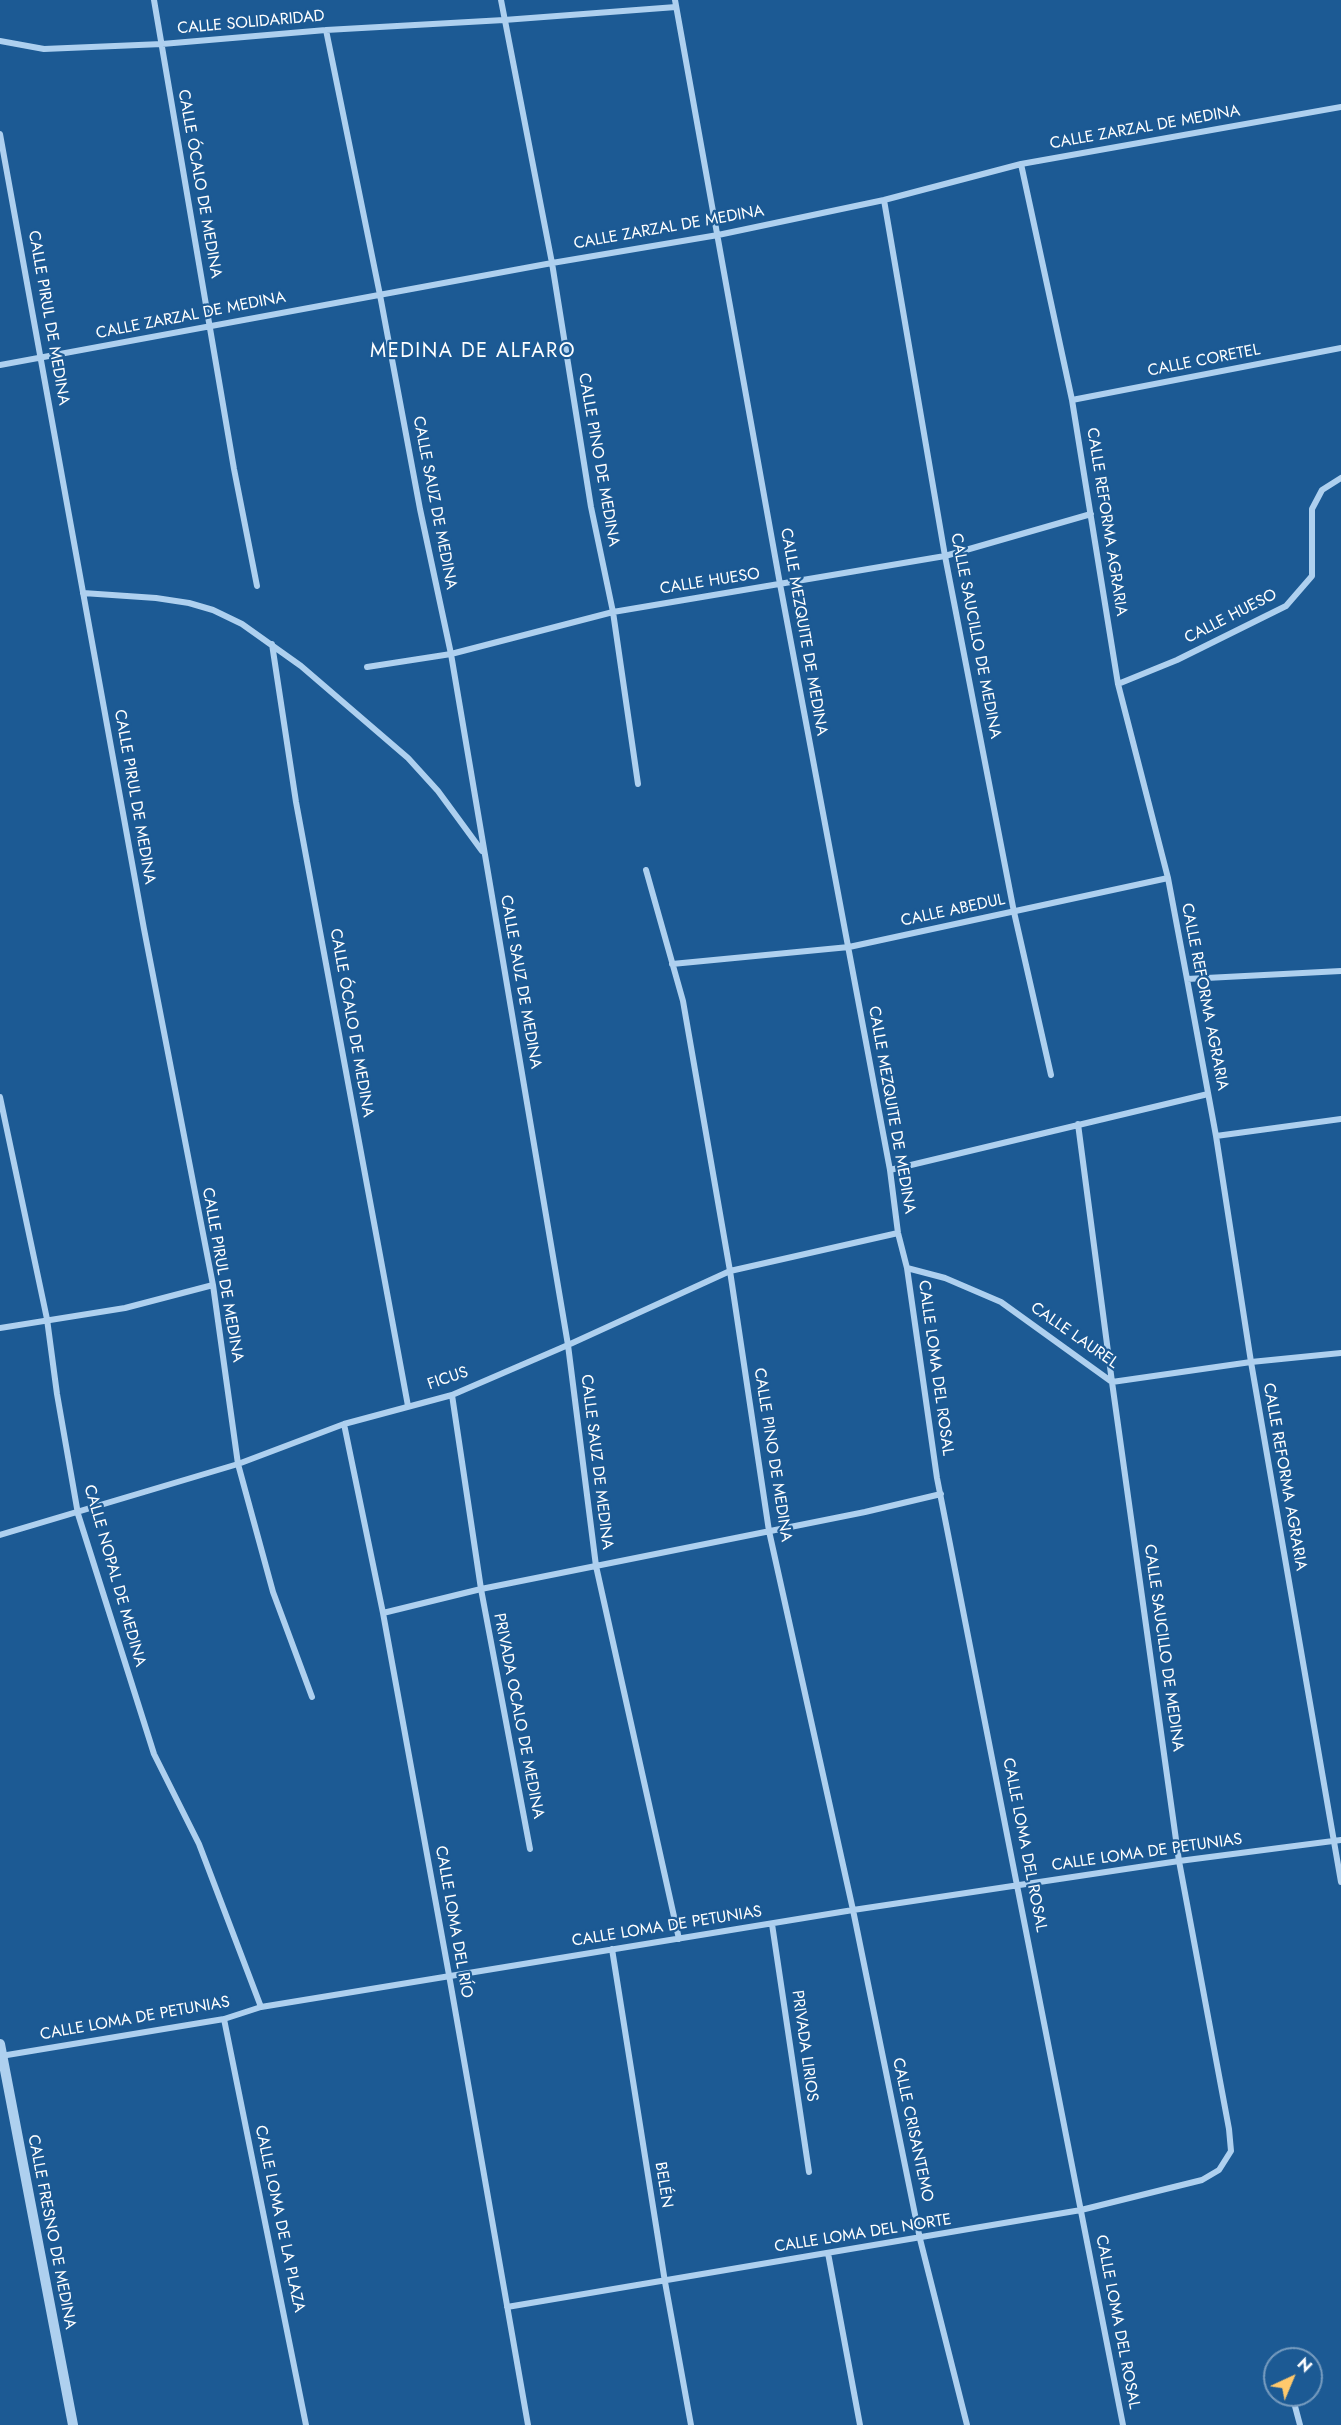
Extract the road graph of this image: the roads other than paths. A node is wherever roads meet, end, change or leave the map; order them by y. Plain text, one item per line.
1 (154, 0) edge
2 (501, 0) edge
3 (675, 3) edge
4 (504, 20) junction
5 (326, 30) junction
6 (0, 40) edge
7 (162, 44) junction
8 (1341, 107) edge
9 (0, 134) edge
10 (1021, 164) junction
11 (884, 200) junction
12 (718, 235) junction
13 (552, 263) junction
14 (380, 295) junction
15 (209, 326) junction
16 (1341, 348) edge
17 (42, 358) junction
18 (0, 365) edge
19 (1072, 400) junction
20 (1341, 478) edge
21 (1091, 514) junction
22 (945, 556) junction
23 (780, 585) junction
24 (257, 586) dead end
25 (83, 593) junction
26 (613, 612) junction
27 (272, 644) junction
28 (451, 654) junction
29 (367, 667) dead end
30 (1118, 684) junction
31 (638, 784) dead end
32 (484, 854) junction
33 (646, 870) dead end
34 (1168, 878) junction
35 (1014, 912) junction
36 (849, 947) junction
37 (672, 964) junction
38 (1341, 971) edge
39 (1187, 978) junction
40 (1051, 1075) dead end
41 (1208, 1094) junction
42 (0, 1096) edge
43 (1341, 1119) edge
44 (1078, 1124) junction
45 (1216, 1136) junction
46 (890, 1170) junction
47 (898, 1233) junction
48 (907, 1268) junction
49 (730, 1271) junction
50 (213, 1286) junction
51 (48, 1319) junction
52 (0, 1328) edge
53 (568, 1345) junction
54 (1341, 1353) edge
55 (1251, 1362) junction
56 (1112, 1382) junction
57 (452, 1395) junction
58 (408, 1406) junction
59 (344, 1425) junction
60 (238, 1464) junction
61 (941, 1494) junction
62 (78, 1514) junction
63 (769, 1531) junction
64 (0, 1536) edge
65 (596, 1566) junction
66 (481, 1589) junction
67 (382, 1613) junction
68 (312, 1697) dead end
69 (1341, 1840) edge
70 (1332, 1841) junction
71 (530, 1849) dead end
72 (1179, 1861) junction
73 (1341, 1882) edge
74 (1019, 1886) junction
75 (853, 1910) junction
76 (772, 1924) junction
77 (679, 1938) junction
78 (612, 1949) junction
79 (449, 1976) junction
80 (261, 2007) junction
81 (224, 2019) junction
82 (0, 2044) edge
83 (1, 2056) edge
84 (1219, 2170) joint
85 (809, 2172) dead end
86 (1081, 2210) junction
87 (920, 2239) junction
88 (828, 2253) junction
89 (665, 2282) junction
90 (507, 2307) junction
91 (1295, 2407) edge
92 (73, 2425) edge
93 (306, 2425) edge
94 (528, 2425) edge
95 (691, 2425) edge
96 (860, 2425) edge
97 (967, 2425) edge
98 (1123, 2425) edge
99 (1300, 2425) edge

1 - 7 street, CALLE ÓCALO DE MEDINA
2 - 4 street, CALLE PINO DE MEDINA
3 - 4 street, CALLE SOLIDARIDAD
3 - 12 street, CALLE MEZQUITE DE MEDINA
4 - 5 street, CALLE SOLIDARIDAD
4 - 13 street, CALLE PINO DE MEDINA
5 - 7 street, CALLE SOLIDARIDAD
5 - 14 street, CALLE SAUZ DE MEDINA
6 - 7 street, CALLE SOLIDARIDAD
7 - 15 street, CALLE ÓCALO DE MEDINA
8 - 10 street, CALLE ZARZAL DE MEDINA
9 - 17 street, CALLE PIRUL DE MEDINA
10 - 11 street, CALLE ZARZAL DE MEDINA
10 - 19 street, CALLE REFORMA AGRARIA
11 - 12 street, CALLE ZARZAL DE MEDINA
11 - 22 street, CALLE SAUCILLO DE MEDINA
12 - 13 street, CALLE ZARZAL DE MEDINA
12 - 23 street, CALLE MEZQUITE DE MEDINA
13 - 14 street, CALLE ZARZAL DE MEDINA
13 - 26 street, CALLE PINO DE MEDINA
14 - 15 street, CALLE ZARZAL DE MEDINA
14 - 28 street, CALLE SAUZ DE MEDINA
15 - 17 street, CALLE ZARZAL DE MEDINA
15 - 24 street, CALLE ÓCALO DE MEDINA
16 - 19 street, CALLE CORETEL
17 - 18 street, CALLE ZARZAL DE MEDINA
17 - 25 street, CALLE PIRUL DE MEDINA
19 - 21 street, CALLE REFORMA AGRARIA
20 - 30 street, CALLE HUESO
21 - 22 street, CALLE HUESO
21 - 30 street, CALLE REFORMA AGRARIA
22 - 23 street, CALLE HUESO
22 - 35 street, CALLE SAUCILLO DE MEDINA
23 - 26 street, CALLE HUESO
23 - 36 street, CALLE MEZQUITE DE MEDINA
25 - 27 street
25 - 50 street, CALLE PIRUL DE MEDINA
26 - 28 street, CALLE HUESO
26 - 31 street, CALLE PINO DE MEDINA
27 - 32 street
27 - 58 street, CALLE ÓCALO DE MEDINA
28 - 29 street, CALLE HUESO
28 - 32 street, CALLE SAUZ DE MEDINA
30 - 34 street, CALLE REFORMA AGRARIA
32 - 53 street, CALLE SAUZ DE MEDINA
33 - 37 street, CALLE PINO DE MEDINA
34 - 35 street, CALLE ABEDUL
34 - 39 street, CALLE REFORMA AGRARIA
35 - 36 street, CALLE ABEDUL
35 - 40 street, CALLE SAUCILLO DE MEDINA
36 - 37 street, CALLE ABEDUL
36 - 46 street, CALLE MEZQUITE DE MEDINA
37 - 49 street, CALLE PINO DE MEDINA
38 - 39 street
39 - 41 street, CALLE REFORMA AGRARIA
41 - 44 street
41 - 45 street, CALLE REFORMA AGRARIA
42 - 51 street, CALLE NOPAL DE MEDINA
43 - 45 street
44 - 46 street
44 - 56 street, CALLE SAUCILLO DE MEDINA
45 - 55 street, CALLE REFORMA AGRARIA
46 - 47 street, CALLE MEZQUITE DE MEDINA
47 - 48 street, CALLE MEZQUITE DE MEDINA
47 - 49 street, FICUS
48 - 56 street, CALLE LAUREL
48 - 61 street, CALLE LOMA DEL ROSAL
49 - 53 street, FICUS
49 - 63 street, CALLE PINO DE MEDINA
50 - 51 street
50 - 60 street, CALLE PIRUL DE MEDINA
51 - 52 street
51 - 62 street, CALLE NOPAL DE MEDINA
53 - 57 street, FICUS
53 - 65 street, CALLE SAUZ DE MEDINA
54 - 55 street, CALLE LAUREL
55 - 56 street, CALLE LAUREL
55 - 70 street, CALLE REFORMA AGRARIA
56 - 72 street, CALLE SAUCILLO DE MEDINA
57 - 58 street, FICUS
57 - 66 street, PRIVADA OCALO DE MEDINA
58 - 59 street, FICUS
59 - 60 street, FICUS
59 - 67 street, CALLE LOMA DEL RÍO
60 - 62 street, FICUS
60 - 68 street, CALLE PIRUL DE MEDINA
61 - 63 street
61 - 74 street, CALLE LOMA DEL ROSAL
62 - 64 street, FICUS
62 - 80 street, CALLE NOPAL DE MEDINA
63 - 65 street
63 - 75 street, CALLE PINO DE MEDINA
65 - 66 street
65 - 77 street, CALLE SAUZ DE MEDINA
66 - 67 street
66 - 71 street, PRIVADA OCALO DE MEDINA
67 - 79 street, CALLE LOMA DEL RÍO
69 - 70 street, CALLE LOMA DE PETUNIAS
70 - 72 street, CALLE LOMA DE PETUNIAS
70 - 73 street, CALLE REFORMA AGRARIA
72 - 74 street, CALLE LOMA DE PETUNIAS
72 - 84 street, CALLE SAUCILLO DE MEDINA
74 - 75 street, CALLE LOMA DE PETUNIAS
74 - 86 street, CALLE LOMA DEL ROSAL
75 - 76 street, CALLE LOMA DE PETUNIAS
75 - 87 street, CALLE CRISANTEMO
76 - 77 street, CALLE LOMA DE PETUNIAS
76 - 85 street, PRIVADA LIRIOS
77 - 78 street, CALLE LOMA DE PETUNIAS
78 - 79 street, CALLE LOMA DE PETUNIAS
78 - 89 street, BELÉN
79 - 80 street, CALLE LOMA DE PETUNIAS
79 - 90 street, CALLE LOMA DEL RÍO
80 - 81 street, CALLE LOMA DE PETUNIAS
81 - 83 street, CALLE LOMA DE PETUNIAS
81 - 93 street, CALLE LOMA DE LA PLAZA
82 - 83 street, CALLE FRESNO DE MEDINA
83 - 92 street, CALLE FRESNO DE MEDINA
84 - 86 street, CALLE LOMA DEL NORTE
86 - 87 street, CALLE LOMA DEL NORTE
86 - 98 street, CALLE LOMA DEL ROSAL
87 - 88 street, CALLE LOMA DEL NORTE
87 - 97 street, CALLE CRISANTEMO
88 - 89 street, CALLE LOMA DEL NORTE
88 - 96 street
89 - 90 street, CALLE LOMA DEL NORTE
89 - 95 street, BELÉN
90 - 94 street, CALLE LOMA DEL RÍO
91 - 99 street

